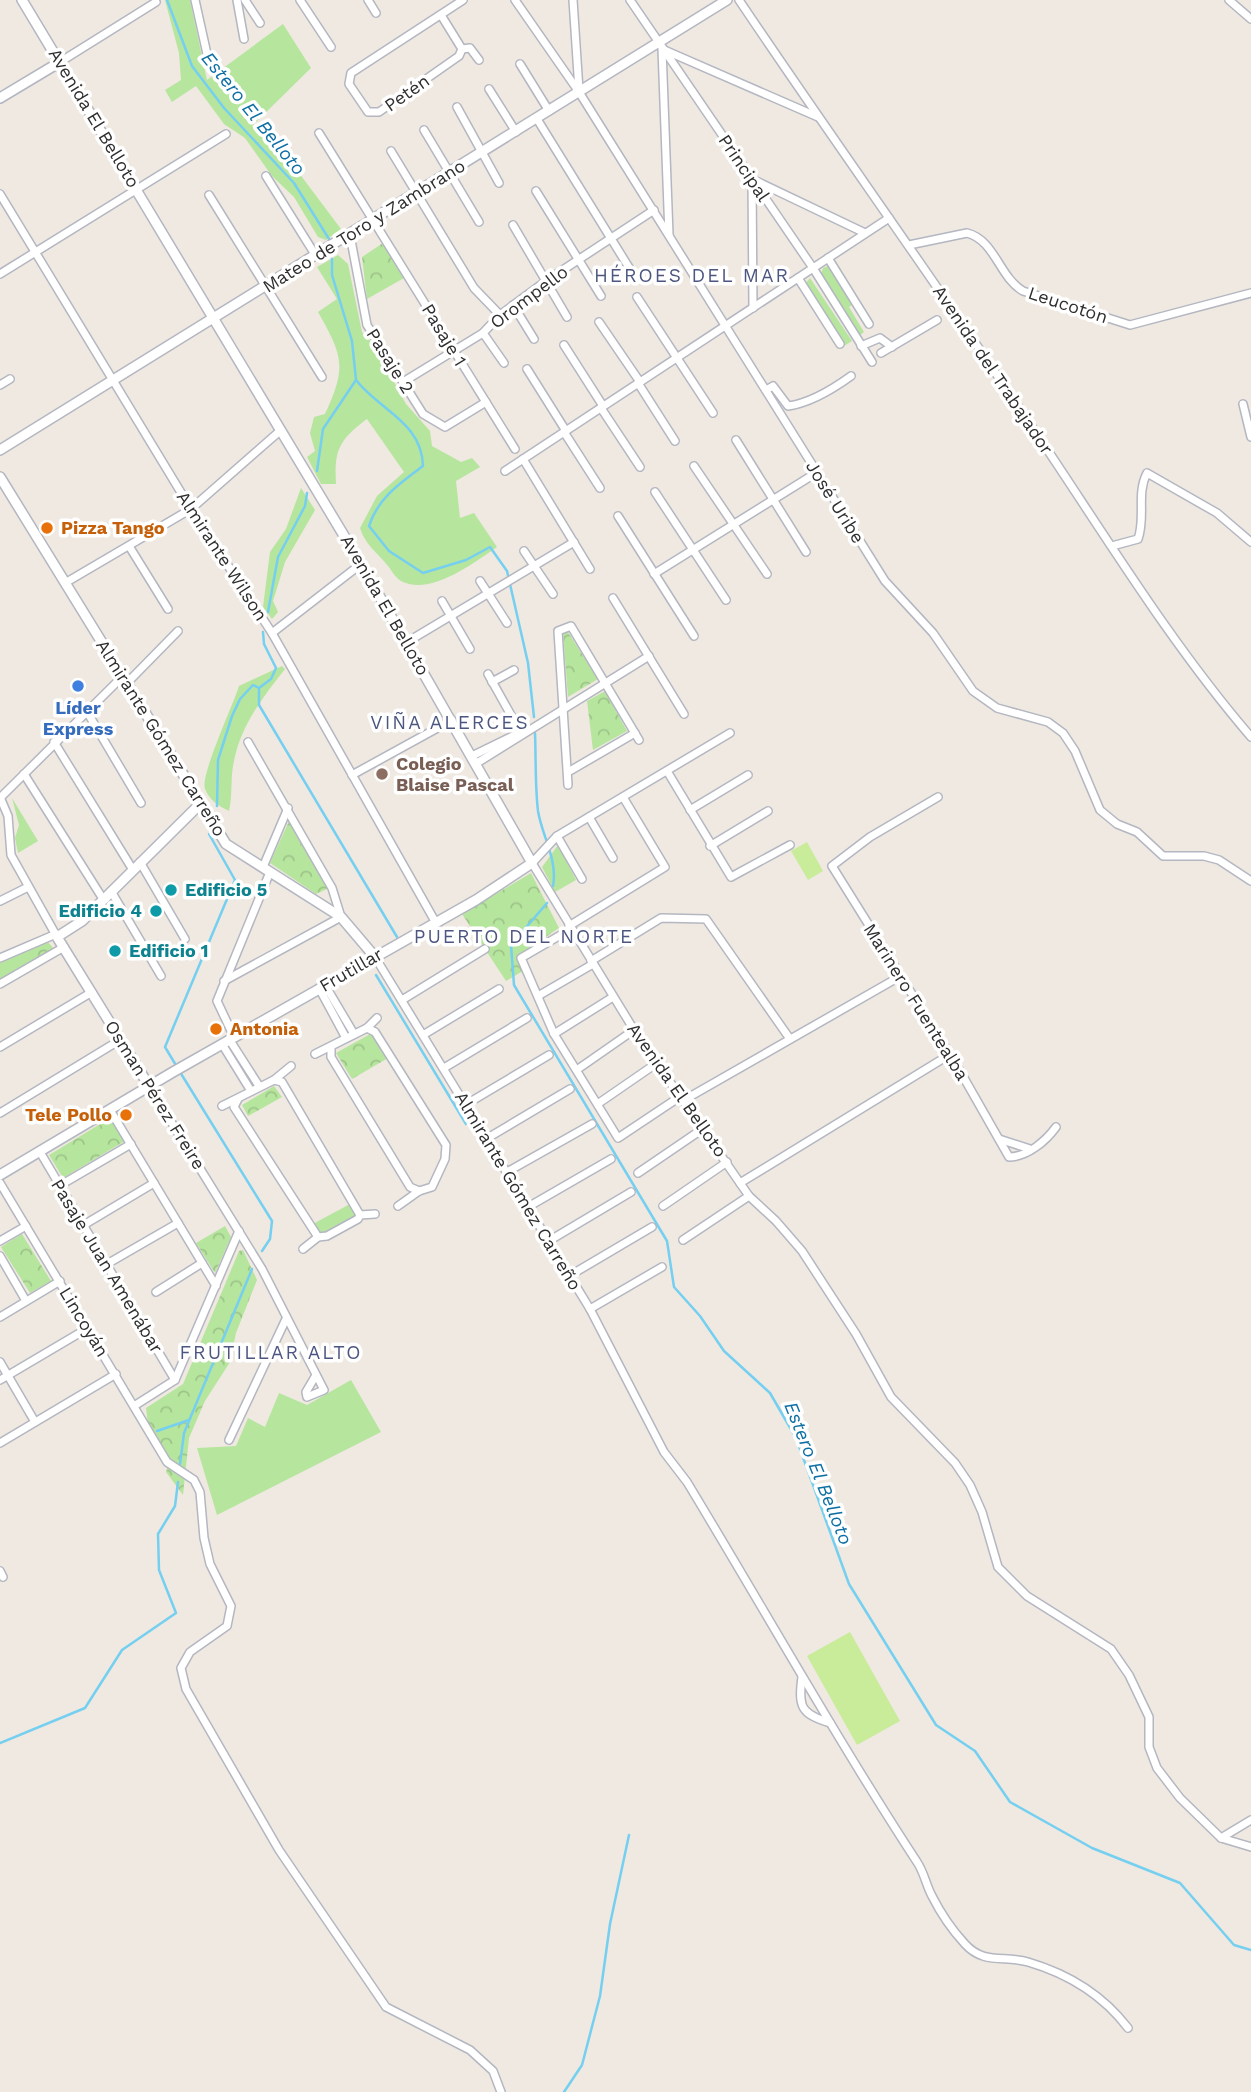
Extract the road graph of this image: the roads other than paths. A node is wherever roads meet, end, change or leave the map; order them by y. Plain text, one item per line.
1 (22, 0) edge
2 (195, 0) edge
3 (237, 0) edge
4 (245, 0) edge
5 (302, 0) edge
6 (368, 0) edge
7 (463, 0) edge
8 (515, 0) edge
9 (573, 0) edge
10 (630, 0) edge
11 (727, 0) edge
12 (738, 0) edge
13 (1229, 0) edge
14 (156, 2) dead end
15 (376, 13) dead end
16 (441, 15) junction
17 (1251, 19) edge
18 (242, 29) junction
19 (244, 39) dead end
20 (661, 46) junction
21 (331, 47) dead end
22 (462, 49) junction
23 (206, 54) dead end
24 (479, 60) dead end
25 (60, 62) junction
26 (520, 64) dead end
27 (489, 89) dead end
28 (579, 92) junction
29 (0, 98) edge
30 (457, 107) dead end
31 (549, 111) junction
32 (818, 117) junction
33 (537, 119) junction
34 (424, 130) dead end
35 (516, 132) junction
36 (319, 133) dead end
37 (226, 134) dead end
38 (391, 151) dead end
39 (483, 152) junction
40 (450, 173) junction
41 (265, 176) dead end
42 (752, 179) junction
43 (499, 183) dead end
44 (137, 190) junction
45 (536, 191) dead end
46 (0, 194) edge
47 (416, 194) junction
48 (209, 195) dead end
49 (654, 209) junction
50 (889, 218) junction
51 (374, 220) junction
52 (479, 222) dead end
53 (513, 225) dead end
54 (865, 233) junction
55 (350, 235) junction
56 (669, 235) junction
57 (611, 238) junction
58 (909, 245) junction
59 (35, 253) junction
60 (316, 257) junction
61 (828, 258) junction
62 (579, 260) junction
63 (813, 268) junction
64 (0, 274) edge
65 (633, 274) dead end
66 (798, 278) junction
67 (546, 281) junction
68 (266, 287) junction
69 (1251, 293) edge
70 (601, 296) dead end
71 (637, 297) dead end
72 (513, 305) junction
73 (753, 308) junction
74 (500, 315) junction
75 (567, 317) dead end
76 (214, 319) junction
77 (937, 320) dead end
78 (599, 322) dead end
79 (869, 324) dead end
80 (726, 326) junction
81 (483, 333) junction
82 (534, 339) dead end
83 (859, 342) junction
84 (840, 344) dead end
85 (564, 345) dead end
86 (892, 347) junction
87 (453, 349) junction
88 (881, 353) dead end
89 (676, 358) junction
90 (872, 362) dead end
91 (504, 363) dead end
92 (527, 369) dead end
93 (851, 376) dead end
94 (322, 377) dead end
95 (10, 379) dead end
96 (112, 382) junction
97 (403, 382) junction
98 (639, 383) junction
99 (0, 384) edge
100 (766, 390) junction
101 (486, 402) junction
102 (1243, 404) dead end
103 (602, 407) junction
104 (713, 414) dead end
105 (281, 430) junction
106 (565, 431) junction
107 (1251, 438) edge
108 (675, 440) dead end
109 (736, 440) dead end
110 (515, 449) dead end
111 (0, 450) edge
112 (523, 459) junction
113 (694, 466) dead end
114 (640, 467) dead end
115 (505, 471) dead end
116 (816, 473) junction
117 (0, 477) edge
118 (600, 488) dead end
119 (655, 492) dead end
120 (774, 501) junction
121 (191, 509) junction
122 (618, 516) dead end
123 (733, 526) junction
124 (574, 542) junction
125 (1251, 542) edge
126 (129, 546) junction
127 (1112, 546) junction
128 (693, 550) junction
129 (524, 551) dead end
130 (806, 552) dead end
131 (361, 564) junction
132 (534, 566) junction
133 (590, 569) dead end
134 (654, 574) junction
135 (767, 574) dead end
136 (481, 581) dead end
137 (65, 583) junction
138 (489, 594) junction
139 (553, 594) dead end
140 (613, 598) dead end
141 (726, 600) dead end
142 (442, 601) dead end
143 (168, 609) dead end
144 (451, 616) junction
145 (507, 623) dead end
146 (178, 631) dead end
147 (272, 633) junction
148 (694, 636) dead end
149 (407, 642) junction
150 (470, 649) dead end
151 (649, 656) junction
152 (514, 670) dead end
153 (488, 674) dead end
154 (125, 680) junction
155 (492, 682) junction
156 (606, 682) junction
157 (563, 708) junction
158 (86, 710) junction
159 (684, 714) dead end
160 (452, 720) junction
161 (522, 733) junction
162 (730, 733) dead end
163 (1251, 737) edge
164 (54, 742) junction
165 (248, 742) dead end
166 (474, 760) junction
167 (667, 771) junction
168 (568, 772) junction
169 (24, 774) junction
170 (352, 775) junction
171 (748, 775) dead end
172 (568, 785) dead end
173 (0, 797) edge
174 (622, 797) junction
175 (938, 797) dead end
176 (141, 803) dead end
177 (200, 804) junction
178 (288, 808) junction
179 (690, 810) junction
180 (768, 811) dead end
181 (589, 817) junction
182 (557, 836) junction
183 (4, 839) edge
184 (790, 845) dead end
185 (710, 846) junction
186 (613, 858) dead end
187 (140, 862) junction
188 (533, 863) junction
189 (133, 870) junction
190 (267, 870) junction
191 (582, 879) dead end
192 (1251, 881) edge
193 (28, 887) junction
194 (111, 891) junction
195 (103, 900) junction
196 (0, 901) edge
197 (341, 917) junction
198 (436, 923) junction
199 (570, 927) junction
200 (56, 935) junction
201 (185, 939) dead end
202 (64, 947) junction
203 (485, 949) dead end
204 (375, 957) junction
205 (0, 958) edge
206 (592, 962) junction
207 (161, 976) dead end
208 (899, 977) junction
209 (224, 981) junction
210 (0, 984) edge
211 (322, 987) junction
212 (499, 989) dead end
213 (92, 992) junction
214 (538, 996) junction
215 (613, 997) junction
216 (402, 1000) junction
217 (527, 1017) dead end
218 (377, 1018) dead end
219 (367, 1028) junction
220 (634, 1030) junction
221 (554, 1034) junction
222 (423, 1035) junction
223 (350, 1036) junction
224 (790, 1038) junction
225 (120, 1040) junction
226 (228, 1040) junction
227 (0, 1047) edge
228 (331, 1048) junction
229 (315, 1054) dead end
230 (549, 1055) dead end
231 (949, 1055) junction
232 (657, 1063) junction
233 (291, 1066) dead end
234 (444, 1068) junction
235 (578, 1069) junction
236 (274, 1080) junction
237 (149, 1086) junction
238 (259, 1086) junction
239 (570, 1089) dead end
240 (251, 1091) junction
241 (682, 1098) junction
242 (238, 1099) junction
243 (599, 1103) junction
244 (466, 1105) junction
245 (222, 1106) dead end
246 (110, 1110) junction
247 (0, 1113) edge
248 (592, 1124) dead end
249 (1056, 1127) dead end
250 (704, 1128) junction
251 (486, 1139) junction
252 (999, 1139) junction
253 (131, 1144) junction
254 (1030, 1149) junction
255 (40, 1152) junction
256 (611, 1159) dead end
257 (727, 1162) junction
258 (507, 1172) junction
259 (638, 1173) dead end
260 (0, 1175) edge
261 (0, 1183) edge
262 (154, 1183) junction
263 (740, 1183) junction
264 (59, 1186) junction
265 (419, 1191) junction
266 (631, 1192) dead end
267 (749, 1196) junction
268 (398, 1206) dead end
269 (663, 1206) dead end
270 (528, 1207) junction
271 (375, 1214) dead end
272 (360, 1215) junction
273 (178, 1223) junction
274 (26, 1226) junction
275 (82, 1226) junction
276 (652, 1227) dead end
277 (239, 1231) junction
278 (318, 1237) junction
279 (683, 1240) dead end
280 (0, 1241) edge
281 (547, 1242) junction
282 (303, 1249) dead end
283 (0, 1256) edge
284 (107, 1264) junction
285 (202, 1264) junction
286 (662, 1268) dead end
287 (569, 1276) junction
288 (60, 1281) junction
289 (216, 1286) junction
290 (156, 1292) dead end
291 (26, 1301) junction
292 (590, 1309) junction
293 (0, 1317) edge
294 (286, 1319) junction
295 (88, 1328) junction
296 (0, 1362) edge
297 (116, 1374) junction
298 (8, 1375) junction
299 (316, 1375) junction
300 (0, 1380) edge
301 (175, 1380) junction
302 (134, 1406) junction
303 (35, 1422) junction
304 (229, 1440) dead end
305 (0, 1443) edge
306 (802, 1676) junction
307 (831, 1723) junction
308 (1251, 1820) edge
309 (1221, 1838) junction
310 (1251, 1847) edge
311 (1128, 2028) dead end
312 (501, 2092) edge

1 - 25 street, Avenida El Belloto
2 - 23 street
3 - 18 street
4 - 18 street
5 - 21 street
6 - 15 street
7 - 16 street, Petén
8 - 28 street, José Uribe
9 - 28 street
10 - 20 street, Principal
11 - 20 street, Mateo de Toro y Zambrano
12 - 32 street, Avenida del Trabajador
13 - 17 street
14 - 25 street
16 - 22 street
16 - 22 street, Petén
18 - 19 street
20 - 28 street, Mateo de Toro y Zambrano
20 - 32 street
20 - 42 street, Principal
20 - 56 street
22 - 24 street
25 - 29 street
25 - 44 street, Avenida El Belloto
26 - 31 street
27 - 35 street
28 - 31 street, Mateo de Toro y Zambrano
28 - 49 street, José Uribe
30 - 39 street
31 - 33 street, Mateo de Toro y Zambrano
32 - 50 street, Avenida del Trabajador
33 - 35 street, Mateo de Toro y Zambrano
33 - 57 street
34 - 40 street
35 - 39 street, Mateo de Toro y Zambrano
36 - 51 street, Pasaje 1
37 - 44 street
38 - 47 street
39 - 40 street, Mateo de Toro y Zambrano
39 - 43 street
40 - 47 street, Mateo de Toro y Zambrano
40 - 52 street
41 - 60 street
42 - 54 street
42 - 63 street, Principal
42 - 73 street
44 - 59 street
44 - 76 street, Avenida El Belloto
45 - 62 street
46 - 59 street, Almirante Wilson
47 - 51 street, Mateo de Toro y Zambrano
47 - 74 street
48 - 68 street
49 - 56 street, José Uribe
49 - 57 street, Orompello
50 - 54 street
50 - 58 street, Avenida del Trabajador
51 - 55 street, Mateo de Toro y Zambrano
51 - 87 street, Pasaje 1
53 - 67 street
54 - 61 street
55 - 60 street, Mateo de Toro y Zambrano
55 - 97 street, Pasaje 2
56 - 80 street, José Uribe
57 - 62 street, Orompello
57 - 65 street
58 - 69 street, Leucotón
58 - 127 street, Avenida del Trabajador
59 - 64 street
59 - 96 street, Almirante Wilson
60 - 68 street, Mateo de Toro y Zambrano
61 - 63 street
61 - 79 street
62 - 67 street, Orompello
62 - 70 street
63 - 66 street
63 - 83 street, Principal
66 - 73 street
66 - 84 street
67 - 72 street, Orompello
67 - 75 street
68 - 76 street, Mateo de Toro y Zambrano
68 - 94 street
71 - 89 street
72 - 74 street, Orompello
72 - 82 street
73 - 80 street
74 - 81 street, Orompello
76 - 96 street, Mateo de Toro y Zambrano
76 - 105 street, Avenida El Belloto
77 - 86 street
78 - 98 street
80 - 89 street
80 - 100 street, José Uribe
81 - 87 street, Orompello
81 - 91 street
83 - 86 street
83 - 90 street, Principal
85 - 103 street
86 - 88 street
87 - 97 street, Orompello
87 - 101 street, Pasaje 1
89 - 98 street
89 - 104 street
92 - 106 street
93 - 100 street
95 - 99 street
96 - 111 street, Mateo de Toro y Zambrano
96 - 121 street, Almirante Wilson
97 - 101 street, Pasaje 2
98 - 103 street
98 - 108 street
100 - 116 street, José Uribe
101 - 110 street, Pasaje 1
102 - 107 street
103 - 106 street
103 - 114 street
105 - 121 street
105 - 131 street, Avenida El Belloto
106 - 112 street
106 - 118 street
109 - 120 street
112 - 115 street
112 - 124 street
113 - 123 street
116 - 120 street
116 - 192 street, José Uribe
117 - 137 street, Almirante Gómez Carreño
119 - 128 street
120 - 123 street
120 - 130 street
121 - 126 street
121 - 147 street, Almirante Wilson
122 - 134 street
123 - 128 street
123 - 135 street
124 - 132 street
124 - 133 street
125 - 127 street
126 - 137 street
126 - 143 street
127 - 163 street, Avenida del Trabajador
128 - 134 street
128 - 141 street
129 - 132 street
131 - 147 street
131 - 149 street, Avenida El Belloto
132 - 138 street
132 - 139 street
134 - 148 street
136 - 138 street
137 - 154 street, Almirante Gómez Carreño
138 - 144 street
138 - 145 street
140 - 151 street
142 - 144 street
144 - 149 street
144 - 150 street
146 - 154 street
147 - 170 street, Almirante Wilson
149 - 160 street, Avenida El Belloto
151 - 156 street
151 - 159 street
152 - 155 street
153 - 155 street
154 - 158 street
154 - 177 street, Almirante Gómez Carreño
155 - 161 street
156 - 157 street
156 - 157 street
156 - 168 street
157 - 161 street
157 - 168 street
158 - 164 street
158 - 176 street
160 - 166 street, Avenida El Belloto
160 - 170 street
161 - 166 street
162 - 167 street, Frutillar
164 - 169 street
164 - 189 street
165 - 178 street
166 - 188 street, Avenida El Belloto
167 - 174 street, Frutillar
167 - 179 street
168 - 172 street
169 - 173 street
169 - 195 street
170 - 198 street, Almirante Wilson
171 - 179 street
173 - 183 street, Osman Pérez Freire
174 - 181 street, Frutillar
174 - 199 street
175 - 208 street, Marinero Fuentealba
177 - 187 street
177 - 190 street, Almirante Gómez Carreño
178 - 190 street
178 - 197 street
179 - 185 street
180 - 185 street
181 - 182 street, Frutillar
181 - 186 street
182 - 188 street, Frutillar
182 - 191 street
183 - 193 street, Osman Pérez Freire
184 - 185 street
187 - 189 street
187 - 201 street
188 - 198 street, Frutillar
188 - 199 street, Avenida El Belloto
189 - 194 street
190 - 197 street, Almirante Gómez Carreño
190 - 209 street
193 - 196 street
193 - 200 street, Osman Pérez Freire
194 - 195 street
194 - 207 street
195 - 200 street
197 - 204 street, Almirante Gómez Carreño
197 - 209 street
198 - 204 street, Frutillar
199 - 206 street, Avenida El Belloto
199 - 214 street
200 - 202 street, Osman Pérez Freire
200 - 205 street
202 - 210 street
202 - 213 street, Osman Pérez Freire
203 - 216 street
204 - 211 street, Frutillar
204 - 216 street, Almirante Gómez Carreño
206 - 214 street
206 - 215 street, Avenida El Belloto
206 - 224 street
208 - 224 street
208 - 231 street, Marinero Fuentealba
209 - 226 street
211 - 223 street
211 - 226 street, Frutillar
212 - 222 street
213 - 225 street, Osman Pérez Freire
213 - 227 street
214 - 221 street
215 - 220 street, Avenida El Belloto
215 - 221 street
216 - 222 street, Almirante Gómez Carreño
217 - 234 street
218 - 219 street
219 - 223 street
219 - 265 street
220 - 232 street, Avenida El Belloto
220 - 235 street
221 - 235 street
222 - 234 street, Almirante Gómez Carreño
223 - 228 street
224 - 241 street
225 - 237 street, Osman Pérez Freire
225 - 247 street
226 - 237 street, Frutillar
226 - 238 street
226 - 240 street
228 - 229 street
228 - 265 street
230 - 244 street
231 - 252 street, Marinero Fuentealba
231 - 263 street
232 - 241 street, Avenida El Belloto
232 - 243 street
233 - 236 street
234 - 244 street, Almirante Gómez Carreño
235 - 243 street
236 - 238 street
236 - 272 street
237 - 246 street, Frutillar
237 - 277 street, Osman Pérez Freire
238 - 240 street
239 - 251 street
240 - 242 street
241 - 243 street
241 - 250 street, Avenida El Belloto
242 - 245 street
242 - 278 street
244 - 251 street, Almirante Gómez Carreño
246 - 253 street
246 - 255 street, Frutillar
248 - 258 street
249 - 254 street
250 - 257 street, Avenida El Belloto
250 - 259 street
251 - 258 street, Almirante Gómez Carreño
252 - 254 street
252 - 254 street, Marinero Fuentealba
253 - 262 street
253 - 264 street
255 - 260 street, Frutillar
255 - 264 street, Pasaje Juan Amenábar
256 - 270 street
257 - 263 street, Avenida El Belloto
257 - 269 street
258 - 270 street, Almirante Gómez Carreño
261 - 274 street, Lincoyán
262 - 273 street
262 - 275 street
263 - 267 street, Avenida El Belloto
264 - 275 street, Pasaje Juan Amenábar
265 - 268 street
266 - 281 street
267 - 279 street
267 - 309 street, Avenida El Belloto
270 - 281 street, Almirante Gómez Carreño
271 - 272 street
272 - 278 street
273 - 284 street
273 - 285 street
274 - 280 street
274 - 288 street, Lincoyán
275 - 284 street, Pasaje Juan Amenábar
276 - 287 street
277 - 289 street
277 - 294 street, Osman Pérez Freire
278 - 282 street
281 - 287 street, Almirante Gómez Carreño
283 - 291 street
284 - 301 street, Pasaje Juan Amenábar
285 - 289 street
285 - 290 street
286 - 292 street
287 - 292 street, Almirante Gómez Carreño
288 - 291 street
288 - 295 street, Lincoyán
289 - 301 street
291 - 293 street
292 - 306 street, Almirante Gómez Carreño
294 - 299 street, Osman Pérez Freire
294 - 304 street
295 - 297 street, Lincoyán
295 - 298 street
296 - 298 street
297 - 302 street, Lincoyán
297 - 303 street
298 - 300 street
298 - 303 street
299 - 299 street, Osman Pérez Freire
301 - 302 street
302 - 312 street, Lincoyán
303 - 305 street
306 - 307 street, Almirante Gómez Carreño
306 - 307 street
307 - 311 street, Almirante Gómez Carreño
308 - 309 street
309 - 310 street

